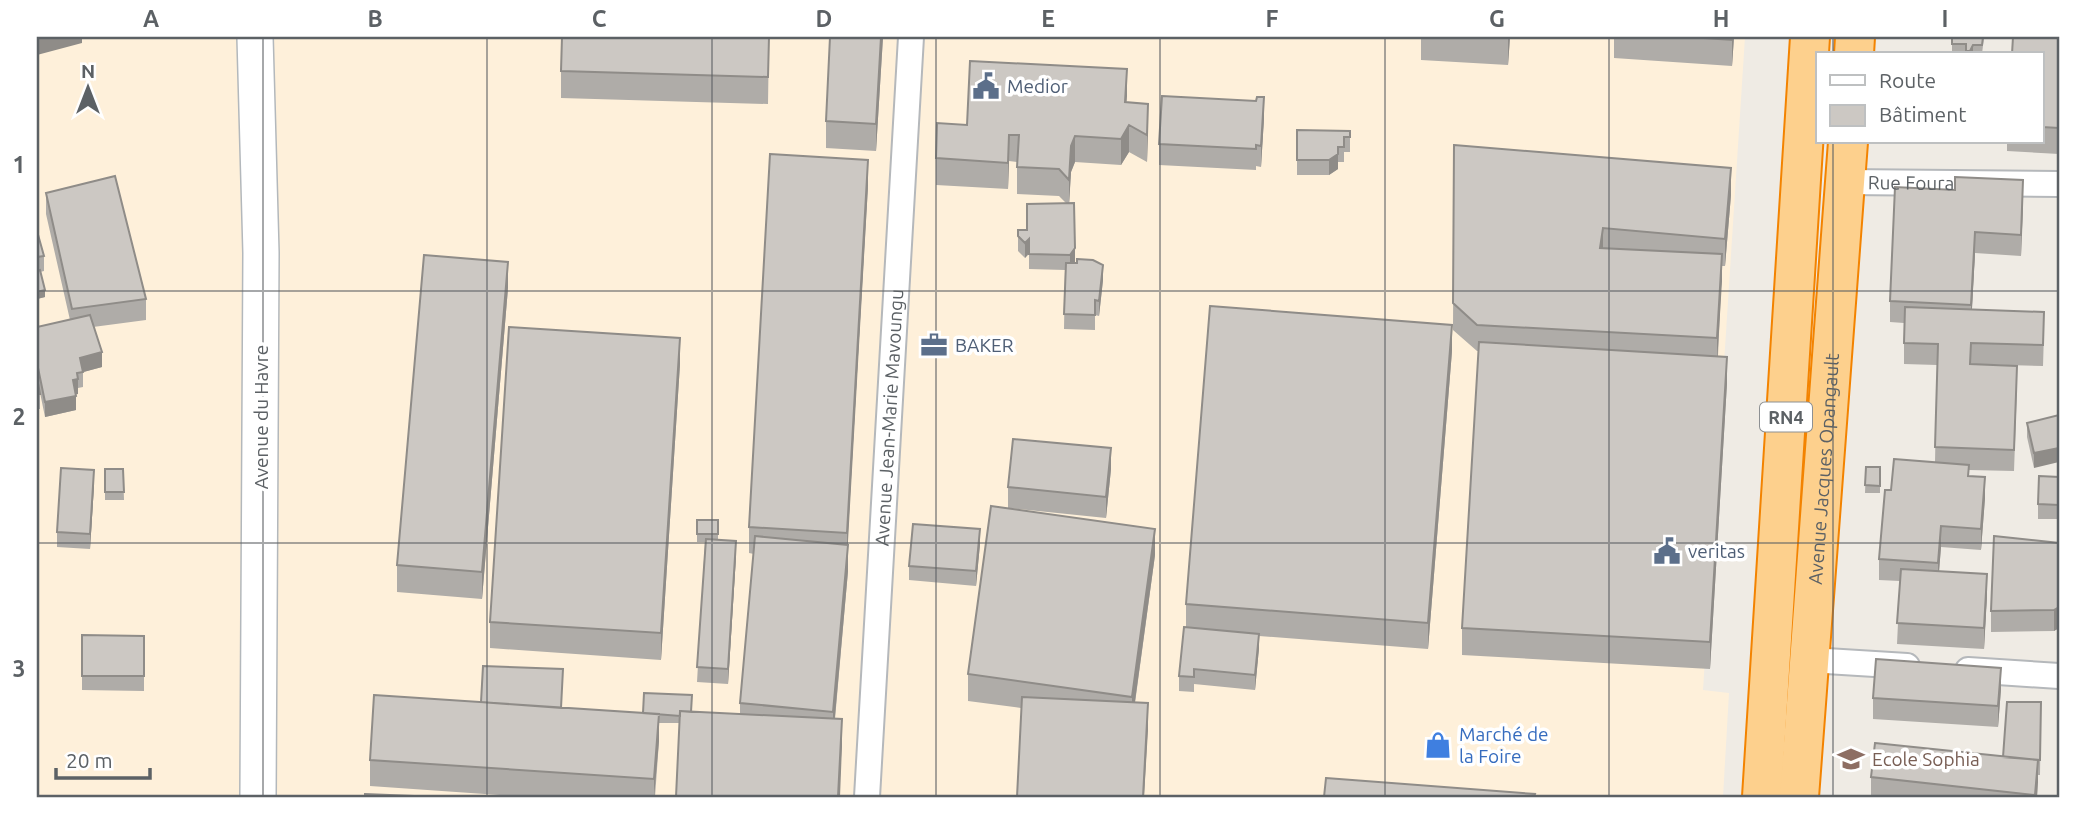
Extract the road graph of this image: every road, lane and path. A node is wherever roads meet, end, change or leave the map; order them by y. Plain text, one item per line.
1 (255, 37) edge
2 (911, 37) edge
3 (1810, 37) edge
4 (1848, 144) edge
5 (1846, 182) junction
6 (2059, 184) edge
7 (1810, 660) junction
8 (2059, 676) edge
9 (258, 797) edge
10 (867, 797) edge
11 (1762, 797) edge
12 (1800, 797) edge

1 - 9 street, Avenue du Havre
2 - 10 street, Avenue Jean-Marie Mavoungu
3 - 11 highway, RN4
4 - 5 highway, Avenue Jacques Opangault / RN4
5 - 6 street, Rue Foura
5 - 7 highway, Avenue Jacques Opangault / RN4
7 - 8 street
7 - 12 highway, Avenue Jacques Opangault / RN4

